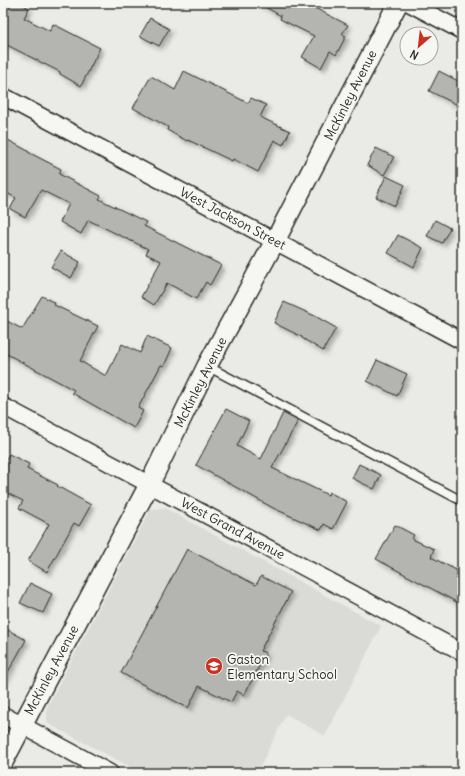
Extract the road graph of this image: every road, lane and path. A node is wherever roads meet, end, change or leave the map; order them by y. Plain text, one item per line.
1 (398, 3) edge
2 (409, 3) edge
3 (462, 31) edge
4 (3, 96) edge
5 (275, 241) junction
6 (462, 341) edge
7 (207, 366) junction
8 (3, 406) edge
9 (150, 483) junction
10 (462, 501) edge
11 (462, 652) edge
12 (3, 715) edge
13 (22, 726) junction
14 (3, 762) edge
15 (110, 773) edge

1 - 5 street, McKinley Avenue
2 - 3 street
4 - 5 street, West Jackson Street
5 - 6 street, West Jackson Street
5 - 7 street, McKinley Avenue
7 - 9 street, McKinley Avenue
7 - 10 lane
8 - 9 street, West Grand Avenue
9 - 11 street, West Grand Avenue
9 - 13 street, McKinley Avenue
12 - 13 street
13 - 14 street, McKinley Avenue
13 - 15 street

